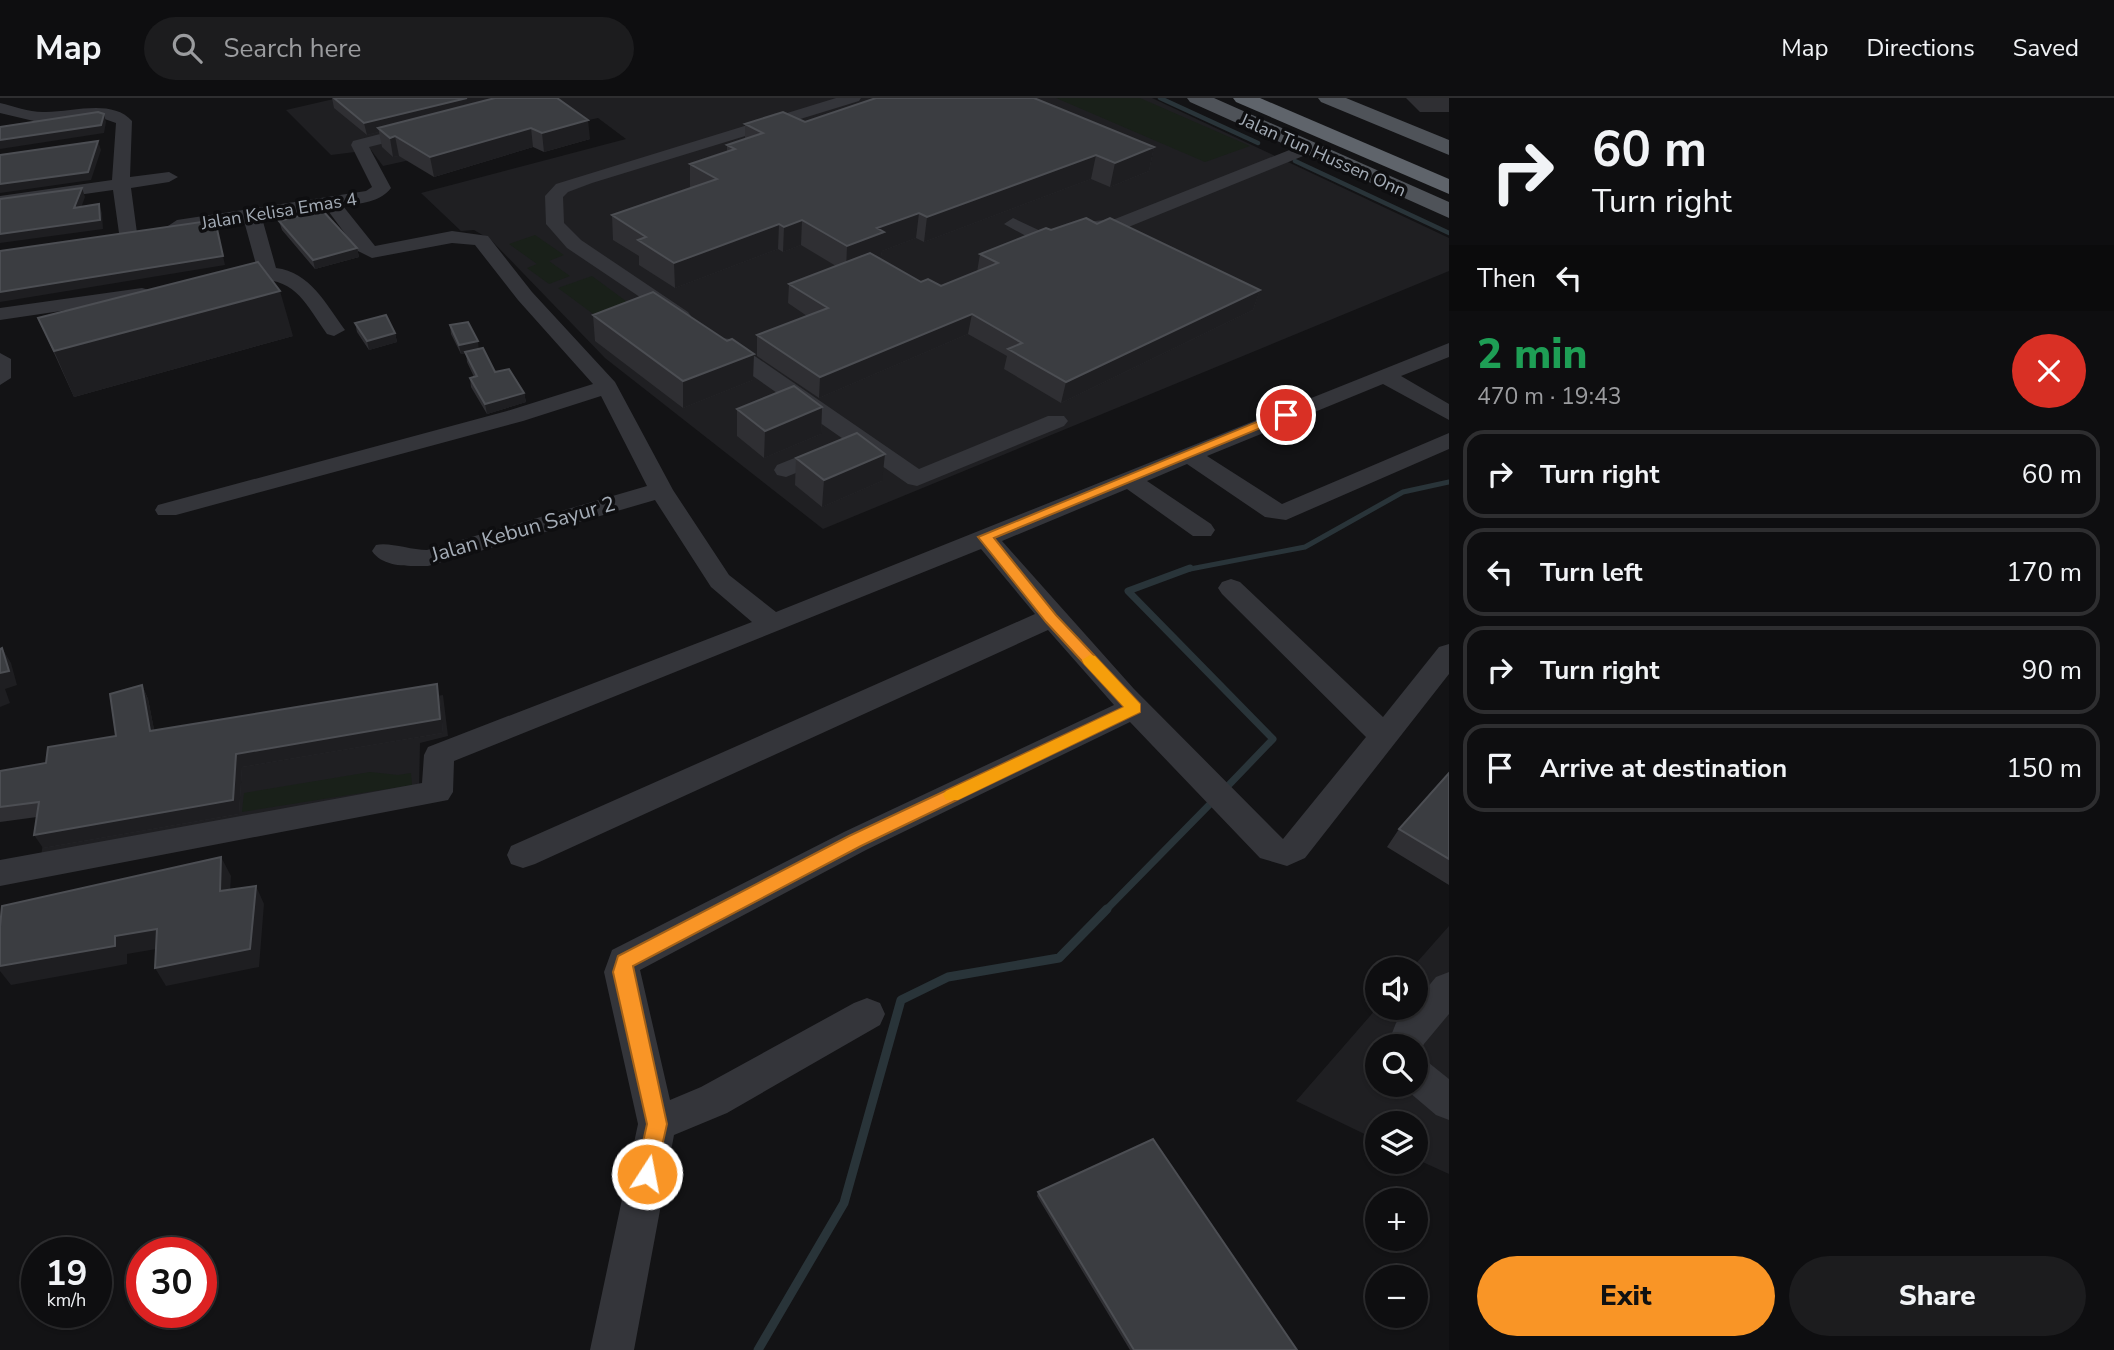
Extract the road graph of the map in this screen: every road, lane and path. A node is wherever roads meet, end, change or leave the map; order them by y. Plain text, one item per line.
1 (853, 98) edge
2 (1196, 98) edge
3 (1243, 98) edge
4 (1328, 98) edge
5 (777, 103) dead end
6 (1275, 103) edge
7 (0, 108) edge
8 (799, 114) junction
9 (437, 125) edge
10 (1370, 135) junction
11 (1298, 144) junction
12 (1449, 148) edge
13 (1449, 163) edge
14 (1207, 171) junction
15 (1449, 171) edge
16 (169, 177) dead end
17 (1227, 179) junction
18 (121, 184) junction
19 (1449, 187) edge
20 (1139, 199) junction
21 (1449, 199) edge
22 (0, 201) edge
23 (331, 203) junction
24 (1159, 208) junction
25 (1449, 211) edge
26 (252, 215) junction
27 (267, 270) junction
28 (199, 284) edge
29 (158, 291) edge
30 (0, 314) edge
31 (334, 330) dead end
32 (1449, 349) edge
33 (0, 359) edge
34 (1383, 375) junction
35 (0, 377) edge
36 (607, 387) junction
37 (1449, 413) edge
38 (1056, 421) dead end
39 (858, 438) junction
40 (1449, 440) edge
41 (1188, 454) junction
42 (786, 470) dead end
43 (1127, 478) junction
44 (661, 490) junction
45 (167, 510) dead end
46 (1202, 530) dead end
47 (985, 537) junction
48 (385, 551) dead end
49 (1231, 588) dead end
50 (1051, 618) junction
51 (773, 624) junction
52 (1449, 654) edge
53 (1134, 708) junction
54 (1383, 735) junction
55 (523, 855) dead end
56 (0, 873) edge
57 (1449, 988) edge
58 (867, 1014) dead end
59 (1410, 1034) edge
60 (1428, 1085) edge
61 (1449, 1102) edge
62 (657, 1124) junction
63 (612, 1350) edge

1 - 8 street
2 - 11 main road, Jalan Tun Hussen Onn
3 - 6 highway
4 - 12 main road
5 - 8 street
6 - 10 highway
6 - 19 highway
6 - 21 highway
7 - 18 street
8 - 39 street
9 - 23 street, Jalan Kelisa Emas 4
10 - 13 highway
10 - 15 highway
11 - 14 street
11 - 17 street
11 - 25 main road, Jalan Tun Hussen Onn
14 - 17 street
14 - 20 street
16 - 18 street
17 - 24 street
18 - 22 street
18 - 26 street, Jalan Kelisa Emas 4
20 - 24 street
20 - 24 street
23 - 26 street, Jalan Kelisa Emas 4
23 - 36 street
26 - 27 street
27 - 28 street
27 - 31 street
29 - 30 street
32 - 34 street
33 - 35 street
34 - 37 street
34 - 41 street
36 - 44 street
36 - 45 street
38 - 39 street
39 - 42 street
40 - 41 street
41 - 43 street
43 - 46 street
43 - 47 street
44 - 48 street, Jalan Kebun Sayur 2
44 - 51 street
47 - 50 street
47 - 51 street
49 - 54 street
50 - 53 street
50 - 55 street
51 - 56 street
52 - 54 street
53 - 54 street
53 - 62 street
57 - 59 street
58 - 62 street
60 - 61 street
62 - 63 street

